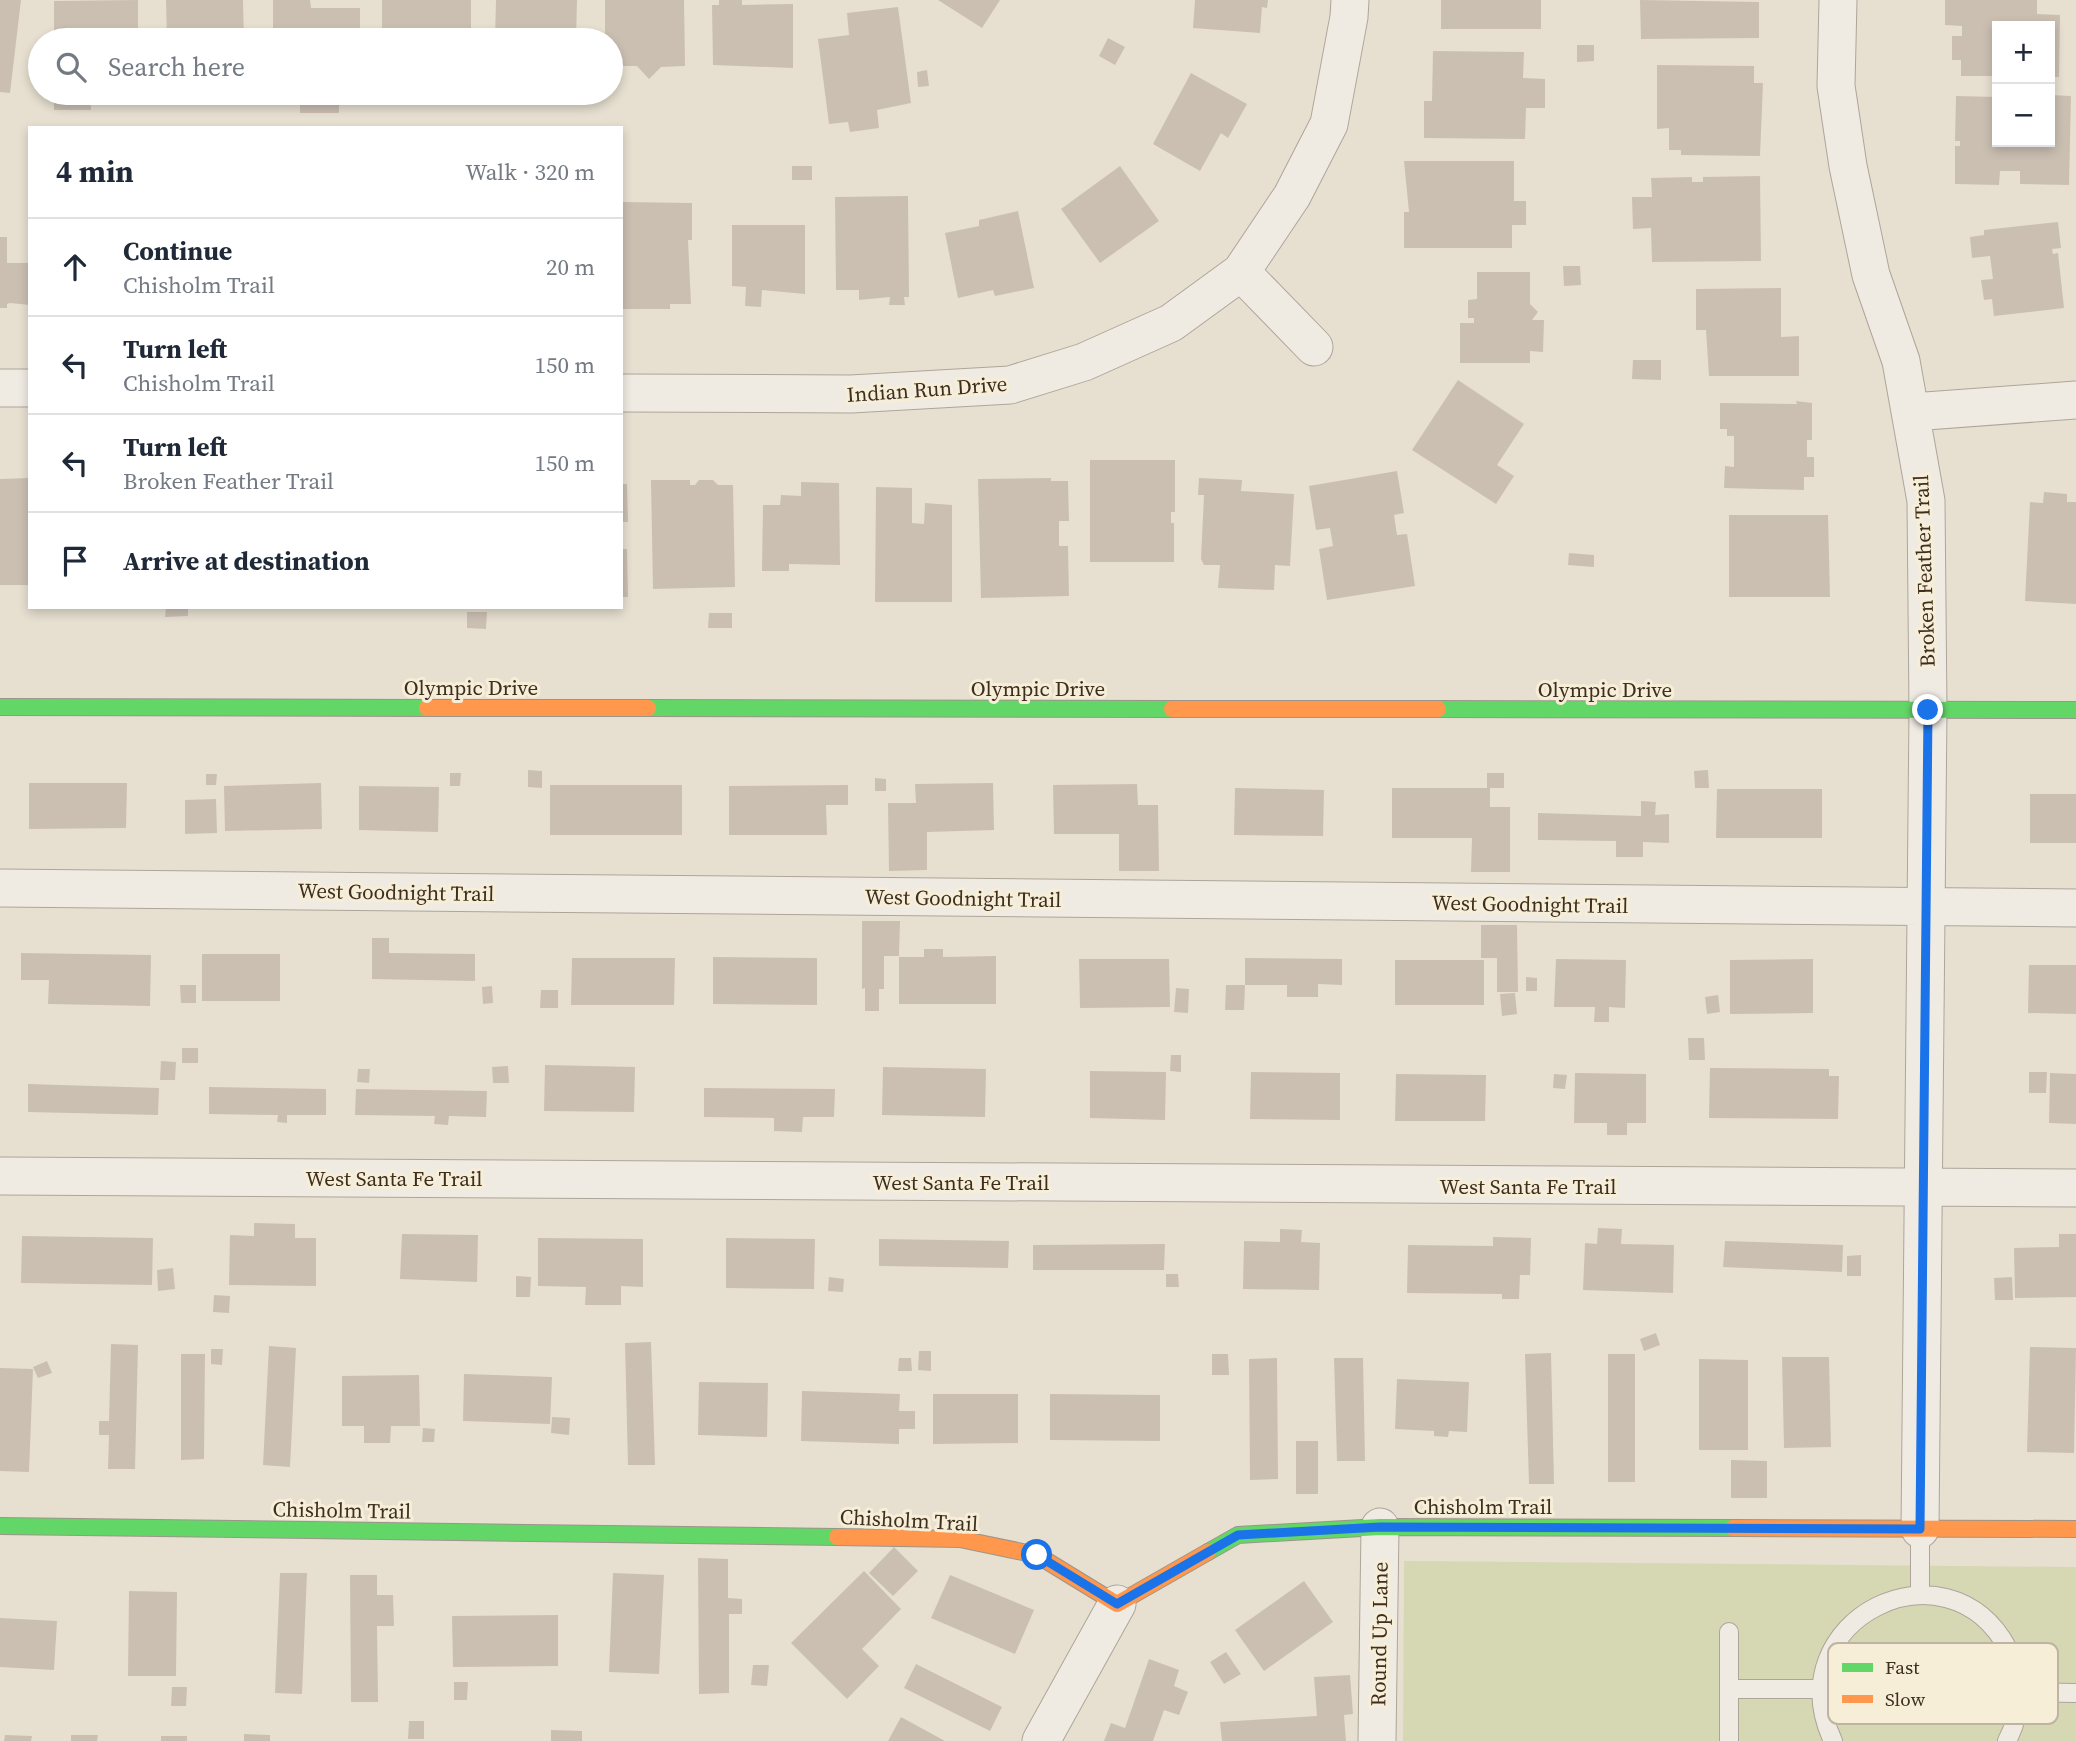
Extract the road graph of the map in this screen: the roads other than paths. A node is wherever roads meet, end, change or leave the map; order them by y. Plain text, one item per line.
1 (1350, 0) edge
2 (1838, 0) edge
3 (1241, 272) junction
4 (1314, 347) dead end
5 (0, 388) edge
6 (28, 388) edge
7 (623, 393) edge
8 (2076, 400) edge
9 (1912, 412) junction
10 (0, 707) edge
11 (1928, 710) junction
12 (2076, 710) edge
13 (0, 888) edge
14 (1926, 908) junction
15 (2076, 908) edge
16 (0, 1176) edge
17 (1923, 1188) junction
18 (2076, 1188) edge
19 (0, 1526) edge
20 (1380, 1527) junction
21 (1920, 1529) junction
22 (2076, 1529) edge
23 (1920, 1595) junction
24 (1117, 1604) junction
25 (1729, 1632) dead end
26 (1836, 1643) edge
27 (2005, 1643) edge
28 (1828, 1656) edge
29 (1729, 1689) junction
30 (1820, 1689) junction
31 (2058, 1693) edge
32 (2076, 1693) edge
33 (2016, 1724) edge
34 (1041, 1741) edge
35 (1377, 1741) edge
36 (1729, 1741) edge
37 (1833, 1741) edge
38 (2007, 1741) edge

1 - 3 street, Indian Run Drive
2 - 9 street, Broken Feather Trail
3 - 4 street
3 - 7 street, Indian Run Drive
5 - 6 street
8 - 9 street
9 - 11 street, Broken Feather Trail
10 - 11 street, Olympic Drive
11 - 12 street, Olympic Drive
11 - 14 street, Broken Feather Trail
13 - 14 street, West Goodnight Trail
14 - 15 street, West Goodnight Trail
14 - 17 street, Broken Feather Trail
16 - 17 street, West Santa Fe Trail
17 - 18 street, West Santa Fe Trail
17 - 21 street, Broken Feather Trail
19 - 24 street, Chisholm Trail
20 - 21 street, Chisholm Trail
20 - 24 street, Chisholm Trail
20 - 35 street, Round Up Lane
21 - 22 street, Chisholm Trail
21 - 23 lane
23 - 26 lane
23 - 27 lane
24 - 34 street
25 - 29 lane
28 - 30 lane
29 - 30 lane
29 - 36 lane
30 - 37 lane
31 - 32 lane
33 - 38 lane

